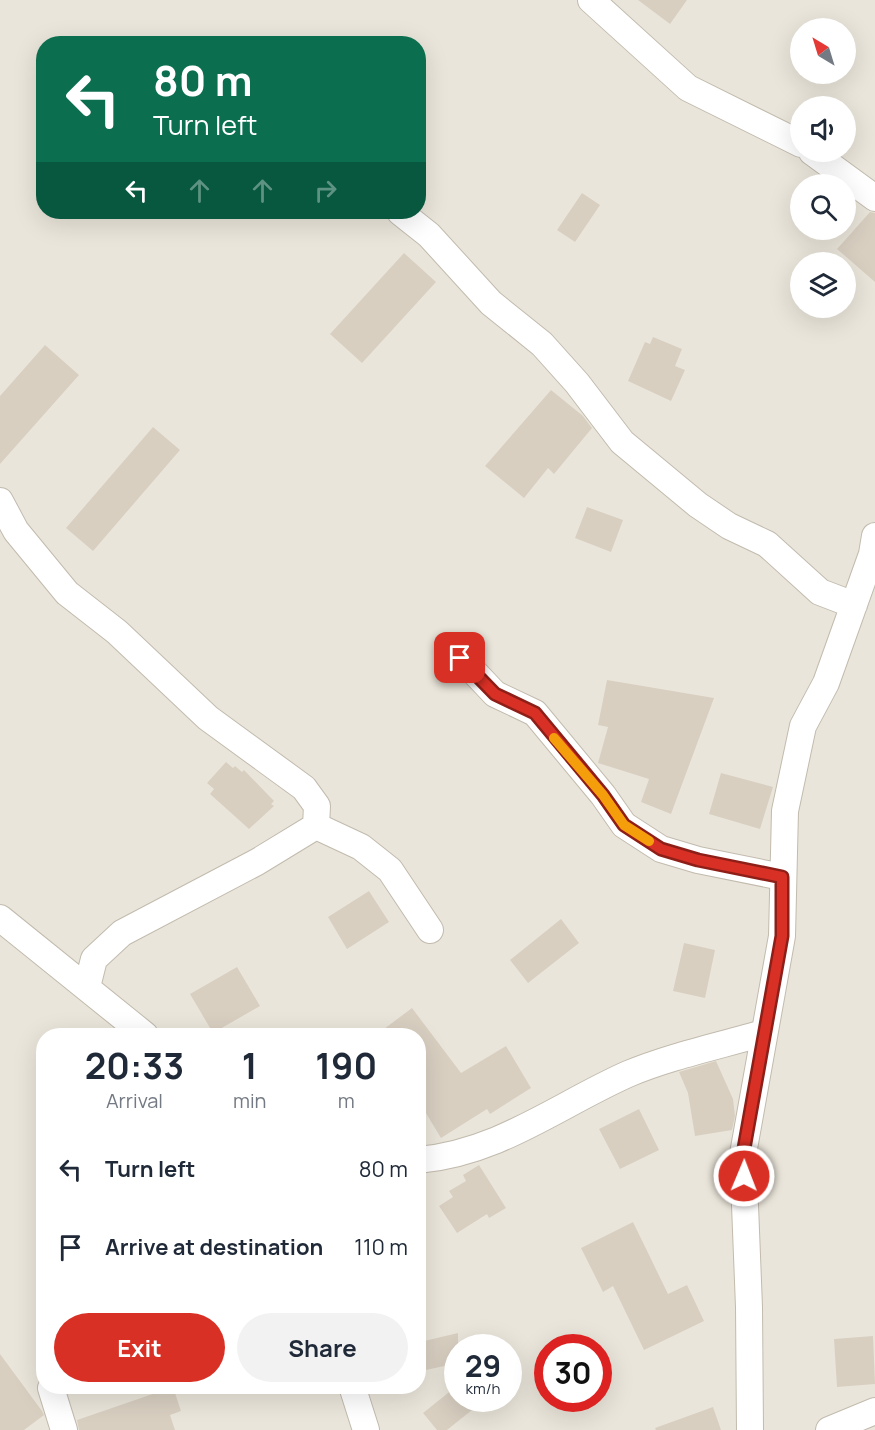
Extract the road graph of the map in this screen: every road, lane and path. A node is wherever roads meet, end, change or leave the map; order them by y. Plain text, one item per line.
1 (591, 0) edge
2 (790, 139) edge
3 (826, 162) edge
4 (875, 198) edge
5 (409, 219) edge
6 (0, 501) edge
7 (875, 536) edge
8 (854, 605) junction
9 (460, 658) dead end
10 (316, 826) junction
11 (782, 877) junction
12 (0, 918) edge
13 (430, 930) dead end
14 (87, 987) junction
15 (137, 1028) edge
16 (763, 1033) junction
17 (426, 1159) edge
18 (53, 1394) edge
19 (355, 1394) edge
20 (875, 1410) edge
21 (64, 1430) edge
22 (366, 1430) edge
23 (750, 1430) edge
24 (829, 1430) edge

1 - 2 street
3 - 4 street
5 - 8 street
6 - 10 street
7 - 8 street
8 - 11 street
9 - 11 street
10 - 13 street
10 - 14 street
11 - 16 street
12 - 14 street
14 - 15 street
16 - 17 street
16 - 23 street
18 - 21 street
19 - 22 street
20 - 24 street

